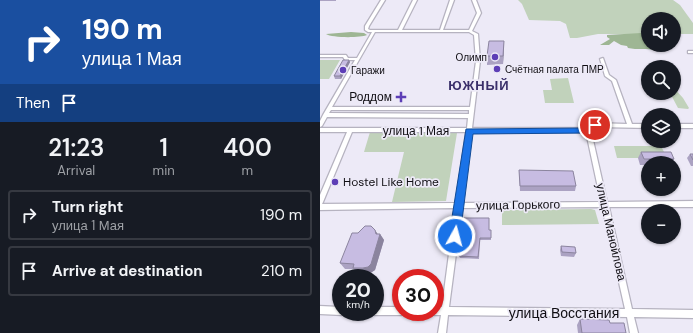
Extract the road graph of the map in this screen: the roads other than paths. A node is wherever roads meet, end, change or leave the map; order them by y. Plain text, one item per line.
1 (383, 0) edge
2 (415, 0) edge
3 (452, 0) edge
4 (474, 0) edge
5 (400, 30) junction
6 (374, 31) junction
7 (442, 31) junction
8 (470, 31) junction
9 (320, 56) edge
10 (358, 59) junction
11 (602, 59) dead end
12 (472, 108) junction
13 (329, 109) junction
14 (326, 115) junction
15 (471, 116) junction
16 (320, 125) edge
17 (630, 126) junction
18 (641, 126) edge
19 (681, 126) edge
20 (693, 126) edge
21 (320, 130) edge
22 (350, 130) junction
23 (588, 130) junction
24 (469, 131) junction
25 (320, 202) edge
26 (605, 204) junction
27 (693, 204) edge
28 (458, 206) junction
29 (320, 207) edge
30 (320, 310) edge
31 (332, 311) edge
32 (446, 311) junction
33 (630, 313) junction
34 (693, 314) edge
35 (442, 333) edge
36 (634, 333) edge

1 - 6 street
2 - 5 street
3 - 7 street
4 - 8 street
5 - 6 street
5 - 7 street
6 - 10 street
7 - 8 street
8 - 12 street
9 - 10 street
10 - 13 street
11 - 17 street
12 - 13 street
12 - 15 street
13 - 14 street
14 - 15 street
14 - 16 street
15 - 24 street
17 - 18 street, улица 1 Мая
17 - 23 street, улица 1 Мая
19 - 20 street
21 - 22 street, улица 1 Мая
22 - 24 street, улица 1 Мая
22 - 25 street
23 - 24 street, улица 1 Мая
23 - 26 street, улица Манойлова
24 - 28 street
26 - 27 street, улица Горького
26 - 28 street, улица Горького
26 - 33 street, улица Манойлова
28 - 29 street, улица Горького
28 - 32 street
30 - 31 street
32 - 33 street, улица Восстания
32 - 35 street
33 - 34 street, улица Восстания
33 - 36 street, улица Манойлова

